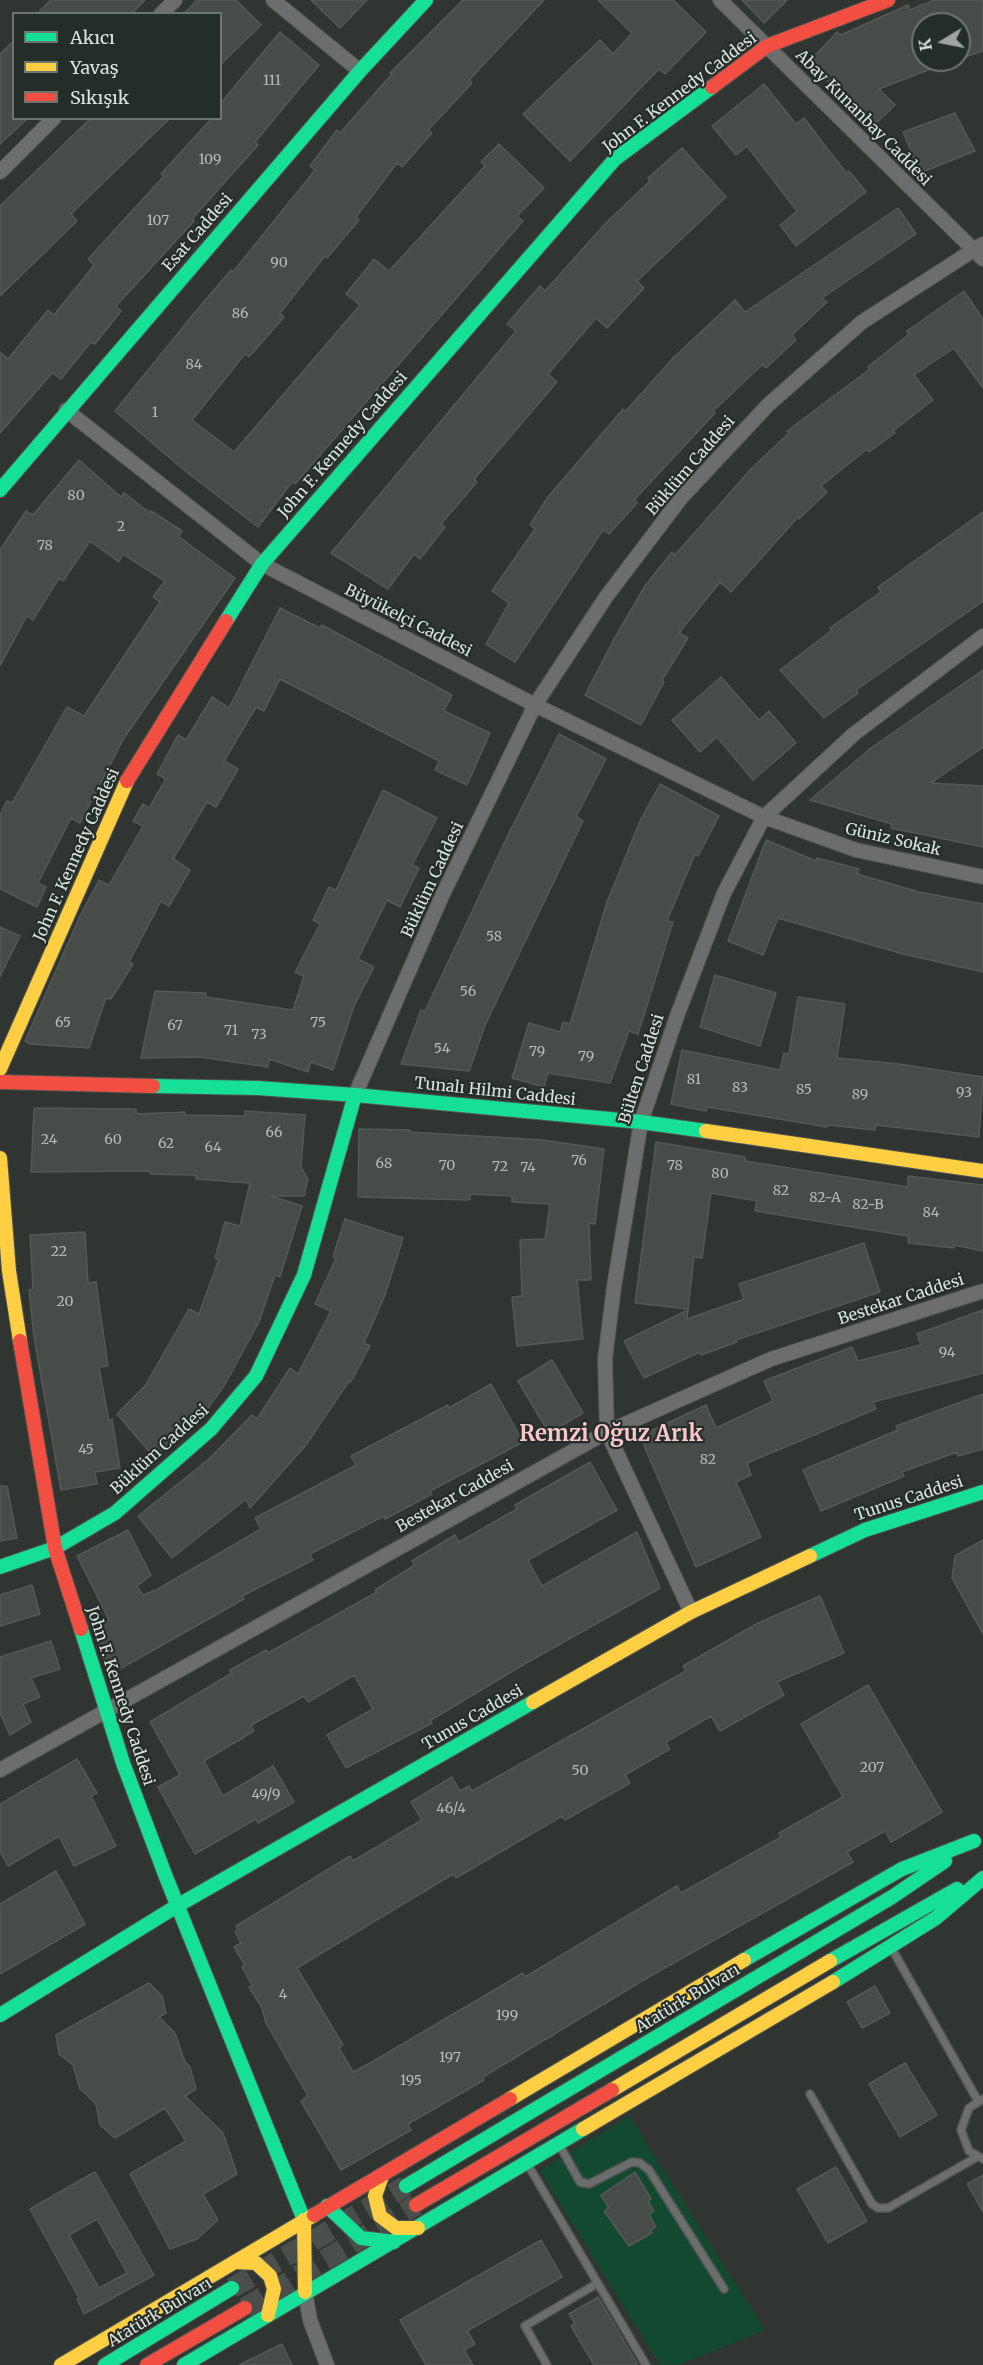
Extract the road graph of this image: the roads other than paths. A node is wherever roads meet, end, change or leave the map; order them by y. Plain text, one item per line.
1 (175, 0) edge
2 (273, 0) edge
3 (426, 0) edge
4 (720, 0) edge
5 (888, 0) edge
6 (163, 12) edge
7 (767, 46) junction
8 (360, 71) junction
9 (52, 120) edge
10 (0, 172) edge
11 (980, 251) edge
12 (66, 410) junction
13 (0, 490) edge
14 (262, 564) junction
15 (983, 636) edge
16 (535, 705) junction
17 (764, 817) junction
18 (983, 877) edge
19 (0, 1069) edge
20 (0, 1082) edge
21 (355, 1095) junction
22 (641, 1122) junction
23 (0, 1158) edge
24 (983, 1171) edge
25 (5, 1272) edge
26 (983, 1291) edge
27 (607, 1432) junction
28 (983, 1492) edge
29 (55, 1548) junction
30 (0, 1567) edge
31 (691, 1612) junction
32 (105, 1711) junction
33 (0, 1770) edge
34 (978, 1839) edge
35 (983, 1877) edge
36 (177, 1906) junction
37 (891, 1947) junction
38 (0, 2015) edge
39 (810, 2094) dead end
40 (980, 2100) edge
41 (559, 2144) junction
42 (980, 2158) edge
43 (526, 2163) junction
44 (382, 2175) junction
45 (406, 2186) tunnel mouth
46 (416, 2205) tunnel mouth
47 (327, 2206) junction
48 (304, 2220) junction
49 (418, 2228) junction
50 (394, 2242) junction
51 (236, 2262) junction
52 (598, 2283) junction
53 (232, 2288) tunnel mouth
54 (724, 2289) dead end
55 (305, 2292) junction
56 (245, 2308) tunnel mouth
57 (268, 2315) junction
58 (61, 2365) edge
59 (105, 2365) edge
60 (147, 2365) edge
61 (184, 2365) edge
62 (327, 2365) edge
63 (547, 2365) edge
64 (646, 2365) edge

1 - 6 street
2 - 8 street
3 - 8 main road, Esat Caddesi
4 - 7 street, Abay Kunanbay Caddesi
5 - 7 main road, John F. Kennedy Caddesi
7 - 11 street, Abay Kunanbay Caddesi
7 - 14 main road, John F. Kennedy Caddesi
8 - 12 main road, Esat Caddesi
9 - 10 street
11 - 16 street, Büklüm Caddesi
12 - 13 main road, Esat Caddesi
12 - 14 street, Büyükelçi Caddesi
14 - 16 street, Büyükelçi Caddesi
14 - 19 main road, John F. Kennedy Caddesi
15 - 17 street, Bülten Caddesi
16 - 17 street, Büyükelçi Caddesi
16 - 21 street, Büklüm Caddesi
17 - 18 street, Güniz Sokak
17 - 22 street, Bülten Caddesi
20 - 21 main road, Tunalı Hilmi Caddesi
21 - 22 main road, Tunalı Hilmi Caddesi
21 - 29 main road, Büklüm Caddesi
22 - 24 main road, Tunalı Hilmi Caddesi
22 - 27 street, Bülten Caddesi
23 - 25 main road, John F. Kennedy Caddesi
25 - 29 main road, John F. Kennedy Caddesi
26 - 27 street, Bestekar Caddesi
27 - 31 street, Bülten Caddesi
27 - 32 street, Bestekar Caddesi
28 - 31 main road, Tunus Caddesi
29 - 30 main road, Büklüm Caddesi
29 - 32 main road, John F. Kennedy Caddesi
31 - 36 main road, Tunus Caddesi
32 - 33 street, Bestekar Caddesi
32 - 36 main road, John F. Kennedy Caddesi
34 - 44 main road
34 - 45 main road, Atatürk Bulvarı
35 - 37 main road
35 - 46 main road
36 - 38 main road, Tunus Caddesi
36 - 48 main road, John F. Kennedy Caddesi
37 - 40 lane
37 - 41 main road
39 - 42 lane
40 - 42 lane
41 - 43 main road
41 - 54 lane
43 - 49 main road
43 - 52 lane
44 - 47 main road
44 - 49 main road
47 - 48 main road
47 - 50 main road
48 - 51 main road
48 - 55 main road
49 - 50 main road
50 - 55 main road
51 - 57 main road
51 - 58 main road
52 - 63 lane
52 - 64 lane
53 - 59 main road, Atatürk Bulvarı
55 - 57 main road
55 - 62 street
56 - 60 main road
57 - 61 main road

